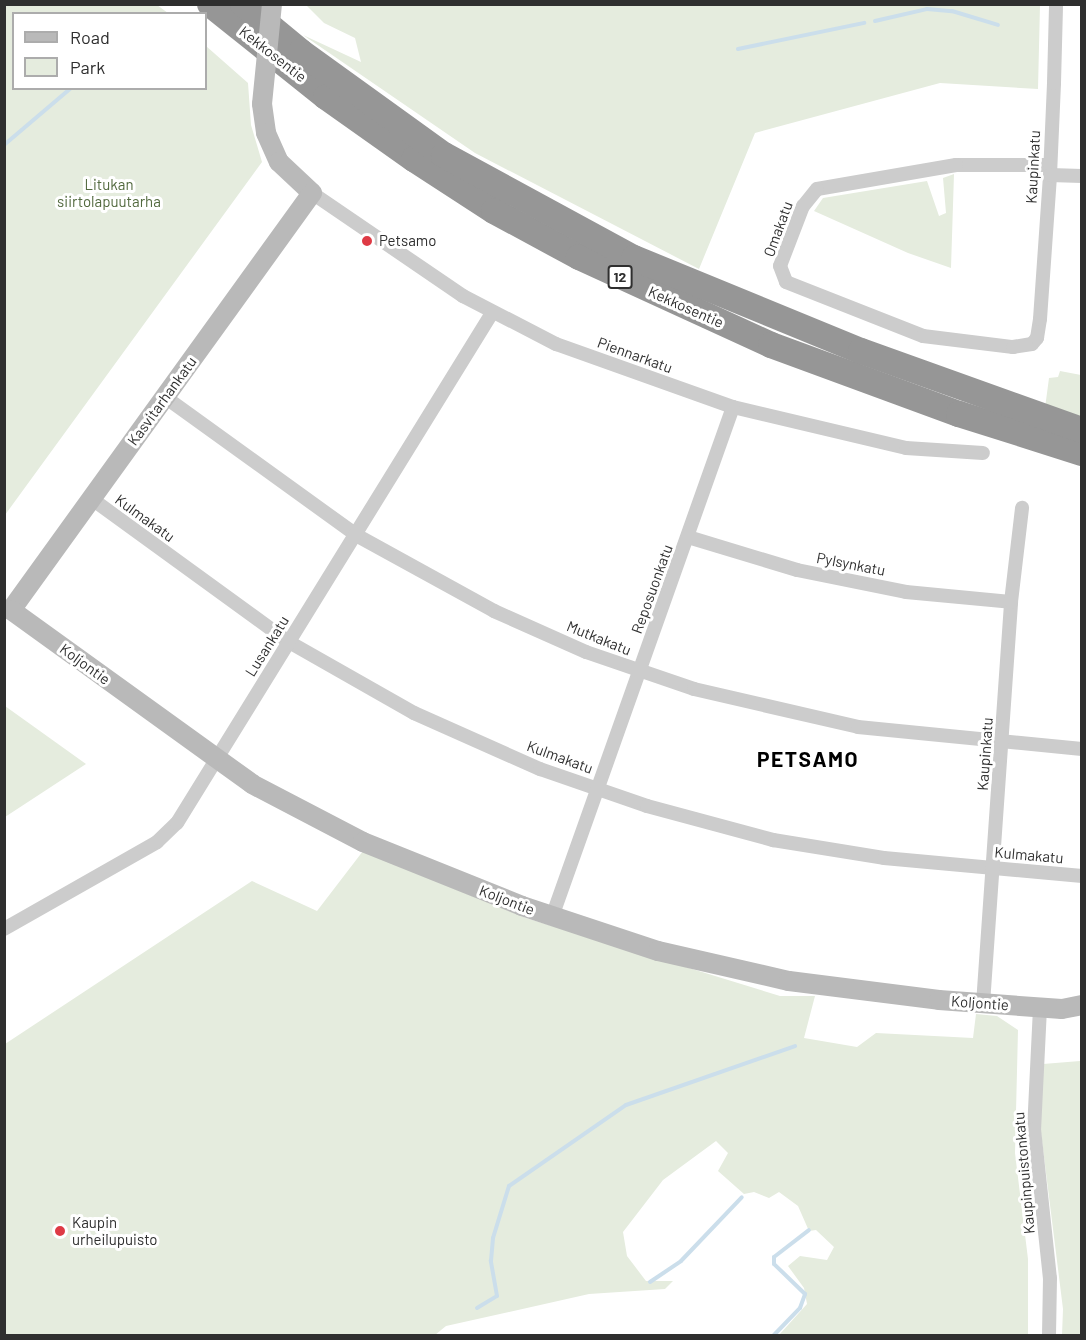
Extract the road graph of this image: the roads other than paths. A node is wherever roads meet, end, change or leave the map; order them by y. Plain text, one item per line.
1 (210, 4) edge
2 (243, 4) edge
3 (272, 4) edge
4 (1056, 4) edge
5 (1050, 170) junction
6 (1082, 176) edge
7 (312, 193) junction
8 (492, 313) junction
9 (1039, 331) joint
10 (165, 397) junction
11 (733, 407) junction
12 (1082, 430) edge
13 (983, 453) dead end
14 (1082, 453) edge
15 (92, 500) junction
16 (1022, 508) dead end
17 (356, 535) junction
18 (688, 537) junction
19 (1011, 602) junction
20 (9, 605) edge
21 (289, 642) junction
22 (640, 672) junction
23 (1002, 743) junction
24 (1082, 748) edge
25 (216, 761) junction
26 (598, 789) junction
27 (994, 868) junction
28 (1082, 876) edge
29 (552, 916) junction
30 (4, 929) edge
31 (983, 1004) junction
32 (1082, 1005) edge
33 (1040, 1008) junction
34 (1049, 1335) edge

1 - 14 highway, Kekkosentie / 12
2 - 12 highway, Kekkosentie / 12
3 - 7 street, bridge
4 - 5 street, Kaupinkatu
5 - 6 street, Omakatu
5 - 9 street, Kaupinkatu
5 - 9 street, Omakatu
7 - 8 street, Piennarkatu
7 - 10 street, Kasvitarhankatu
8 - 11 street, Piennarkatu
8 - 17 street, Lusankatu
10 - 15 street, Kasvitarhankatu
10 - 17 street, Mutkakatu
11 - 13 street, Piennarkatu
11 - 18 street, Reposuonkatu
15 - 20 street, Kasvitarhankatu
15 - 21 street, Kulmakatu
16 - 19 street, Kaupinkatu
17 - 21 street, Lusankatu
17 - 22 street, Mutkakatu
18 - 19 street, Pylsynkatu
18 - 22 street, Reposuonkatu
19 - 23 street, Kaupinkatu
20 - 25 street, Koljontie
21 - 25 street, Lusankatu
21 - 26 street, Kulmakatu
22 - 23 street, Mutkakatu
22 - 26 street, Reposuonkatu
23 - 24 street, Mutkakatu
23 - 27 street, Kaupinkatu
25 - 29 street, Koljontie
25 - 30 street, Lusankatu
26 - 27 street, Kulmakatu
26 - 29 street, Reposuonkatu
27 - 28 street, Kulmakatu
27 - 31 street, Kaupinkatu
29 - 31 street, Koljontie
31 - 33 street, Koljontie
32 - 33 street, Koljontie
33 - 34 street, Kaupinpuistonkatu

